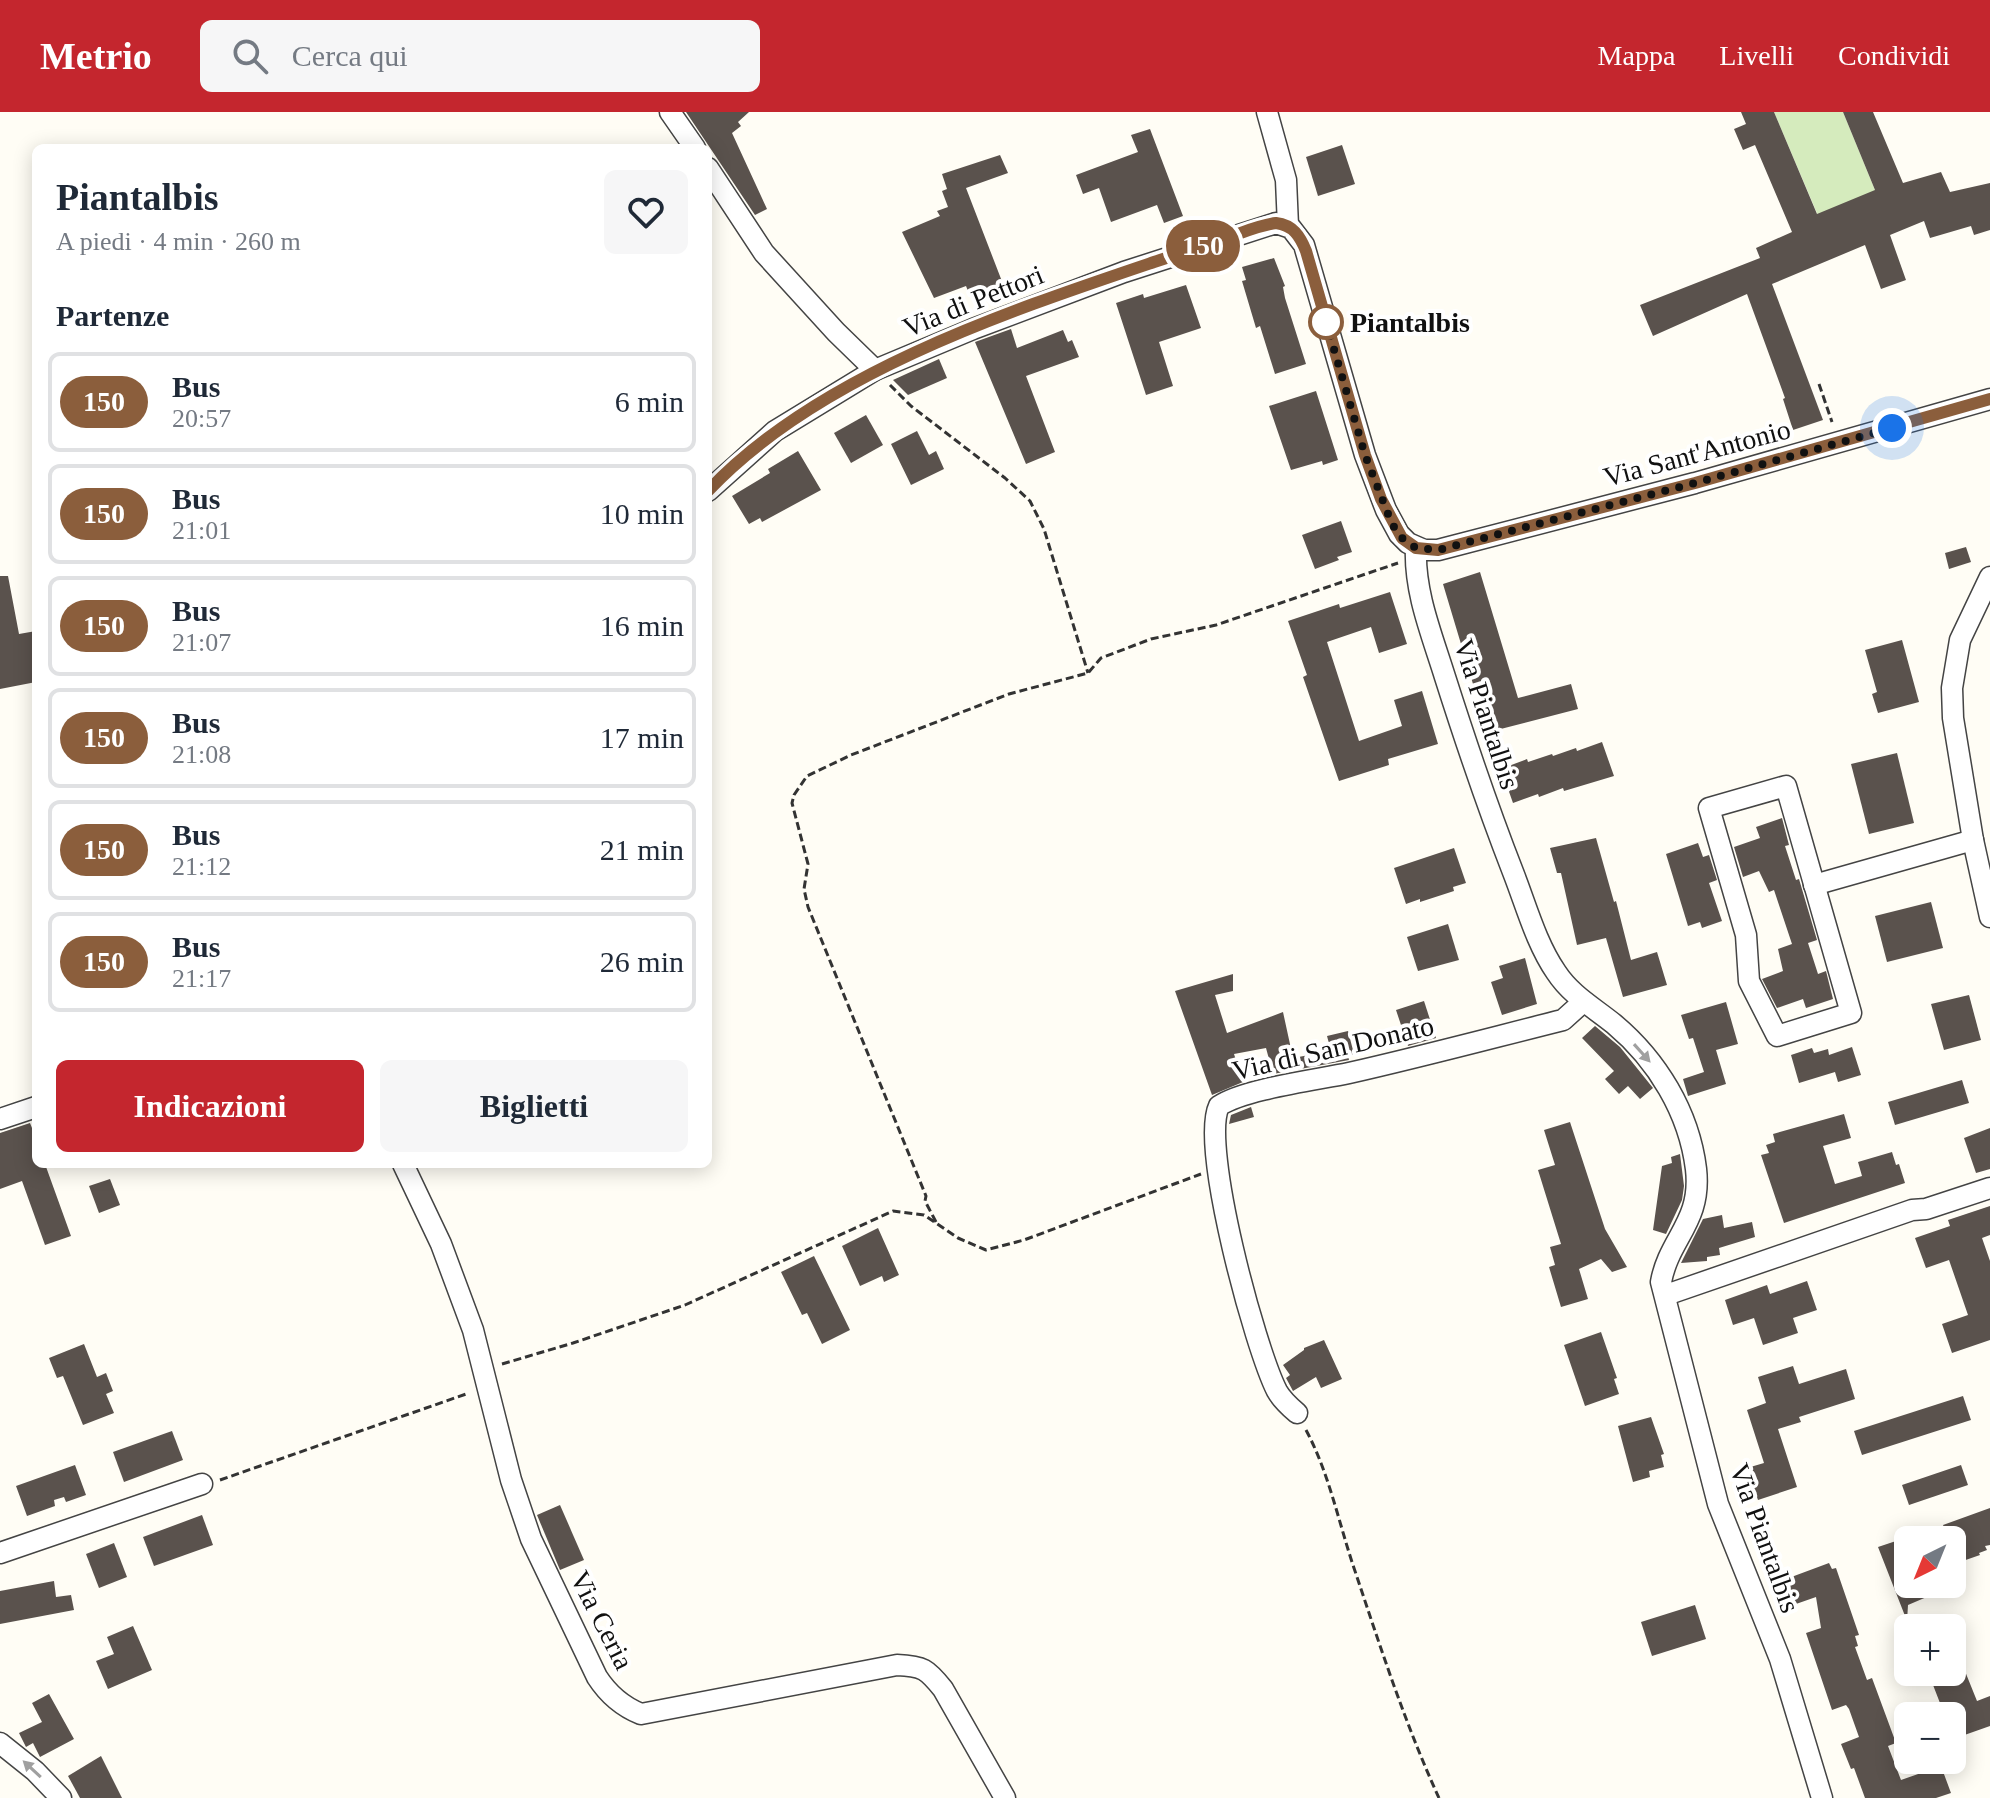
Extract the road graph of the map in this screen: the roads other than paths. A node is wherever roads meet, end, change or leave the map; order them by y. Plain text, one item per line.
1 (670, 112) edge
2 (1267, 112) edge
3 (692, 144) edge
4 (712, 174) edge
5 (1288, 226) junction
6 (875, 370) junction
7 (1990, 399) edge
8 (712, 487) edge
9 (1416, 548) junction
10 (1990, 577) edge
11 (1973, 840) junction
12 (1814, 885) junction
13 (1990, 917) edge
14 (1583, 1002) junction
15 (32, 1108) edge
16 (0, 1119) edge
17 (405, 1168) edge
18 (1990, 1188) edge
19 (1666, 1295) junction
20 (1297, 1413) road end
21 (202, 1484) road end
22 (0, 1553) edge
23 (0, 1743) edge
24 (61, 1798) edge
25 (1005, 1798) edge
26 (1822, 1798) edge

1 - 3 street
2 - 5 street
4 - 6 street
5 - 6 street, Via di Pettori
5 - 9 street
6 - 8 street, Via di Pettori
7 - 9 street, Via Sant'Antonio
9 - 14 street, Via Piantalbis
10 - 11 street
11 - 12 street
11 - 13 street
12 - 12 street
14 -> 19 street, Via Piantalbis
14 - 20 street, Via di San Donato
15 - 16 street
17 - 25 street, Via Ceria
18 - 19 street
19 - 26 street, Via Piantalbis
21 - 22 street
24 -> 23 street

